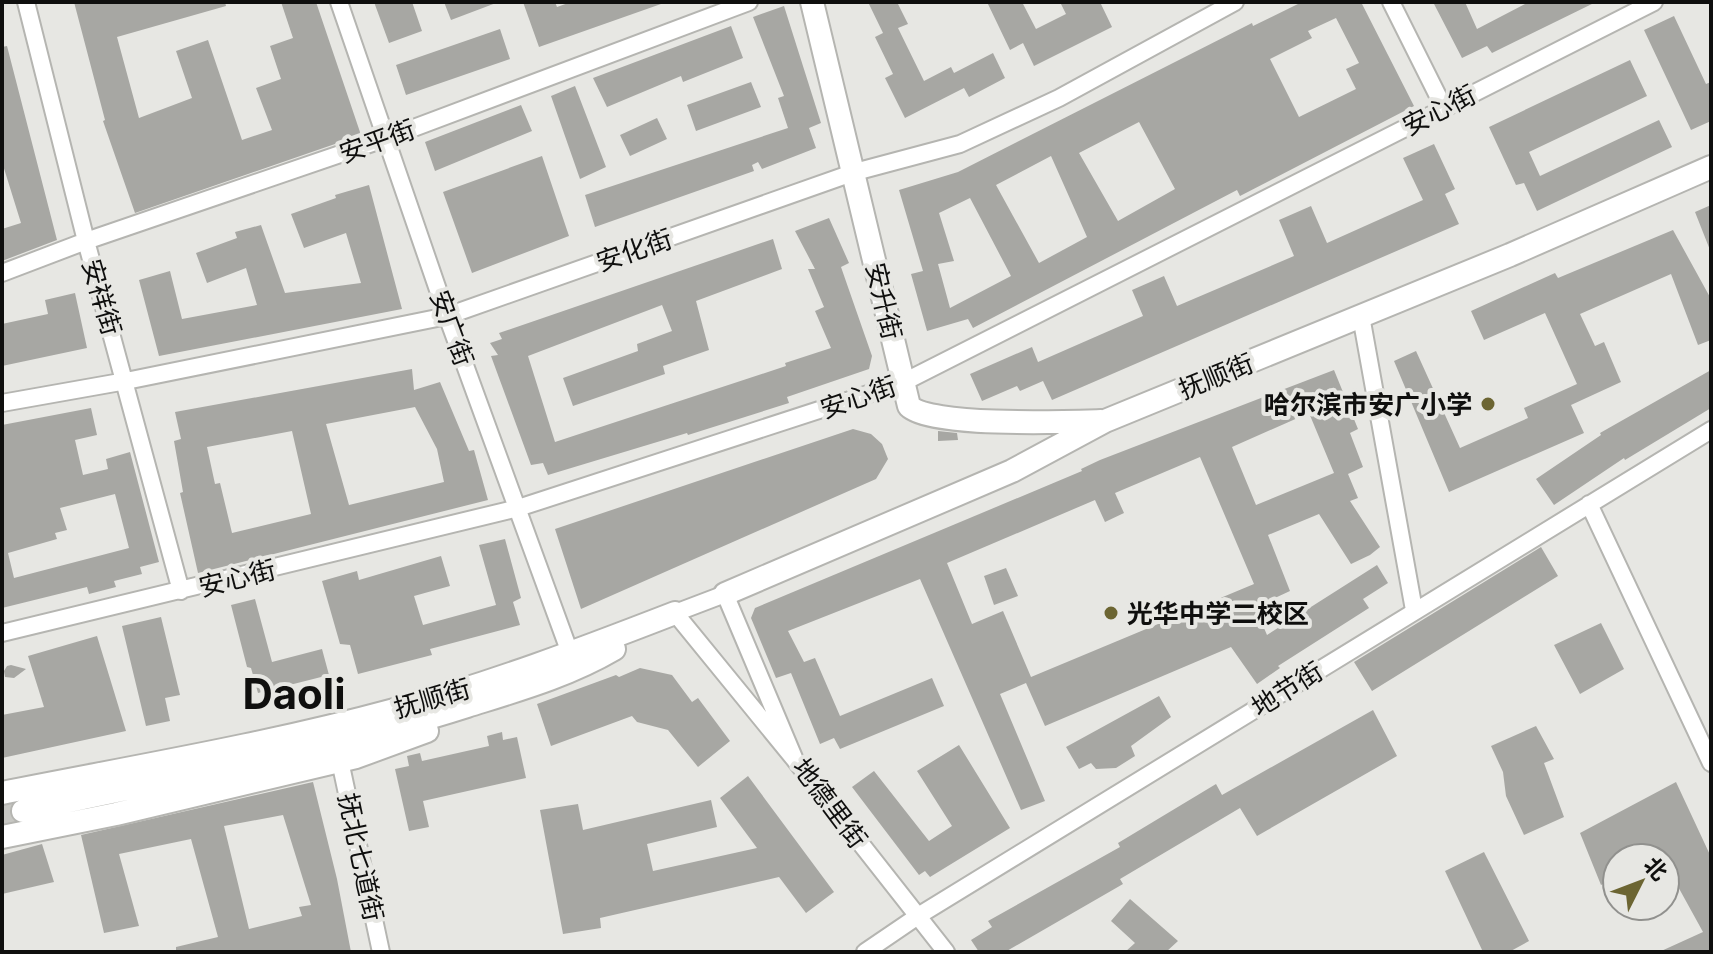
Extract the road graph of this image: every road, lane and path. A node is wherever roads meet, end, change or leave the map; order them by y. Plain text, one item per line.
1 (26, 2) edge
2 (339, 2) edge
3 (749, 2) edge
4 (812, 2) edge
5 (1235, 2) edge
6 (1391, 2) edge
7 (1654, 2) edge
8 (1444, 108) junction
9 (387, 138) junction
10 (1711, 167) edge
11 (855, 172) junction
12 (86, 241) junction
13 (2, 273) edge
14 (447, 316) junction
15 (1361, 316) junction
16 (126, 381) junction
17 (902, 383) junction
18 (2, 403) edge
19 (1105, 421) junction
20 (1711, 430) edge
21 (1589, 504) junction
22 (518, 508) junction
23 (181, 591) junction
24 (725, 594) junction
25 (1414, 610) junction
26 (675, 613) junction
27 (2, 633) edge
28 (570, 653) junction
29 (510, 692) junction
30 (795, 760) junction
31 (340, 761) junction
32 (1711, 763) edge
33 (2, 793) tunnel mouth
34 (23, 811) tunnel mouth
35 (2, 837) edge
36 (918, 916) junction
37 (381, 952) edge
38 (865, 952) edge
39 (946, 952) edge

1 - 12 street, 安祥街
2 - 9 street, 安广街
3 - 9 street, 安平街
4 - 11 main road, 安升街
5 - 11 street, 安化街
6 - 8 street
7 - 8 street, 安心街
8 - 17 street, 安心街
9 - 12 street, 安平街
9 - 14 street, 安广街
10 - 15 main road, 抚顺街
11 - 14 street, 安化街
11 - 17 main road, 安升街
12 - 13 street, 安平街
12 - 16 street, 安祥街
14 - 16 street, 安化街
14 - 22 street, 安广街
15 - 19 main road, 抚顺街
15 - 25 street
16 - 18 street, 安化街
16 - 23 street, 安祥街
17 - 19 main road, 安升街
17 - 22 street, 安心街
19 - 24 main road, 抚顺街
20 - 21 street, 地节街
21 - 25 street, 地节街
21 - 32 street
22 - 23 street, 安心街
22 - 28 street, 安广街
23 - 27 street, 安心街
24 - 26 street
24 - 30 street, 地德里街
25 - 36 street, 地节街
26 - 28 main road, 抚顺街
26 - 29 main road, 抚顺街
26 - 30 street
28 - 33 main road, 抚顺街
29 - 31 main road, 抚顺街
29 - 34 main road, 抚顺街
30 - 36 street, 地德里街
31 - 35 main road, 抚顺街
31 - 37 street, 抚北七道街
36 - 38 street, 地节街
36 - 39 street, 地德里街

